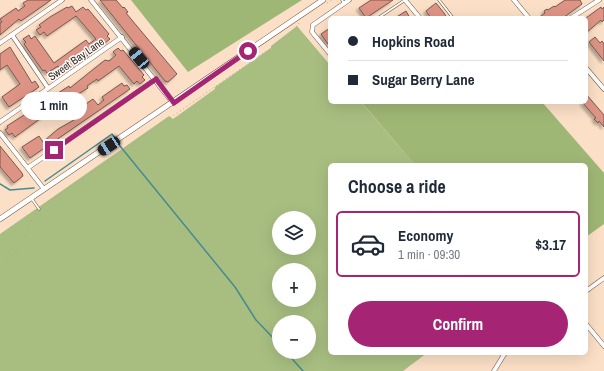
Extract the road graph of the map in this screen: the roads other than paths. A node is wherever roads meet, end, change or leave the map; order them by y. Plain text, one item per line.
1 (62, 0) edge
2 (91, 0) edge
3 (349, 0) edge
4 (405, 0) edge
5 (439, 0) edge
6 (514, 0) edge
7 (599, 0) edge
8 (594, 1) edge
9 (325, 2) edge
10 (343, 2) edge
11 (381, 16) edge
12 (418, 16) edge
13 (451, 16) edge
14 (527, 16) edge
15 (574, 16) edge
16 (12, 35) junction
17 (122, 37) junction
18 (0, 43) edge
19 (328, 50) edge
20 (588, 70) edge
21 (156, 79) junction
22 (48, 88) junction
23 (604, 89) edge
24 (174, 103) junction
25 (0, 122) edge
26 (0, 133) edge
27 (29, 167) junction
28 (44, 189) junction
29 (31, 198) junction
30 (39, 209) road end
31 (0, 219) edge
32 (604, 278) edge
33 (588, 290) edge
34 (588, 326) edge
35 (604, 346) edge
36 (504, 355) edge
37 (494, 371) edge

1 - 16 street
2 - 17 street
3 - 10 street
4 - 11 lane
4 - 12 street
5 - 13 lane
6 - 14 street
7 - 8 street
8 - 15 street
9 - 24 street
10 - 19 street
16 - 18 street
16 - 22 street
17 - 21 street
17 - 22 street, Sweet Bay Lane
20 - 23 street
21 - 24 street
21 - 27 street
22 - 25 street, Sweet Bay Lane
24 - 28 street
26 - 27 street
27 - 28 street
28 - 29 street
29 - 30 lane
29 - 31 street
32 - 33 street
34 - 35 street
36 - 37 street

